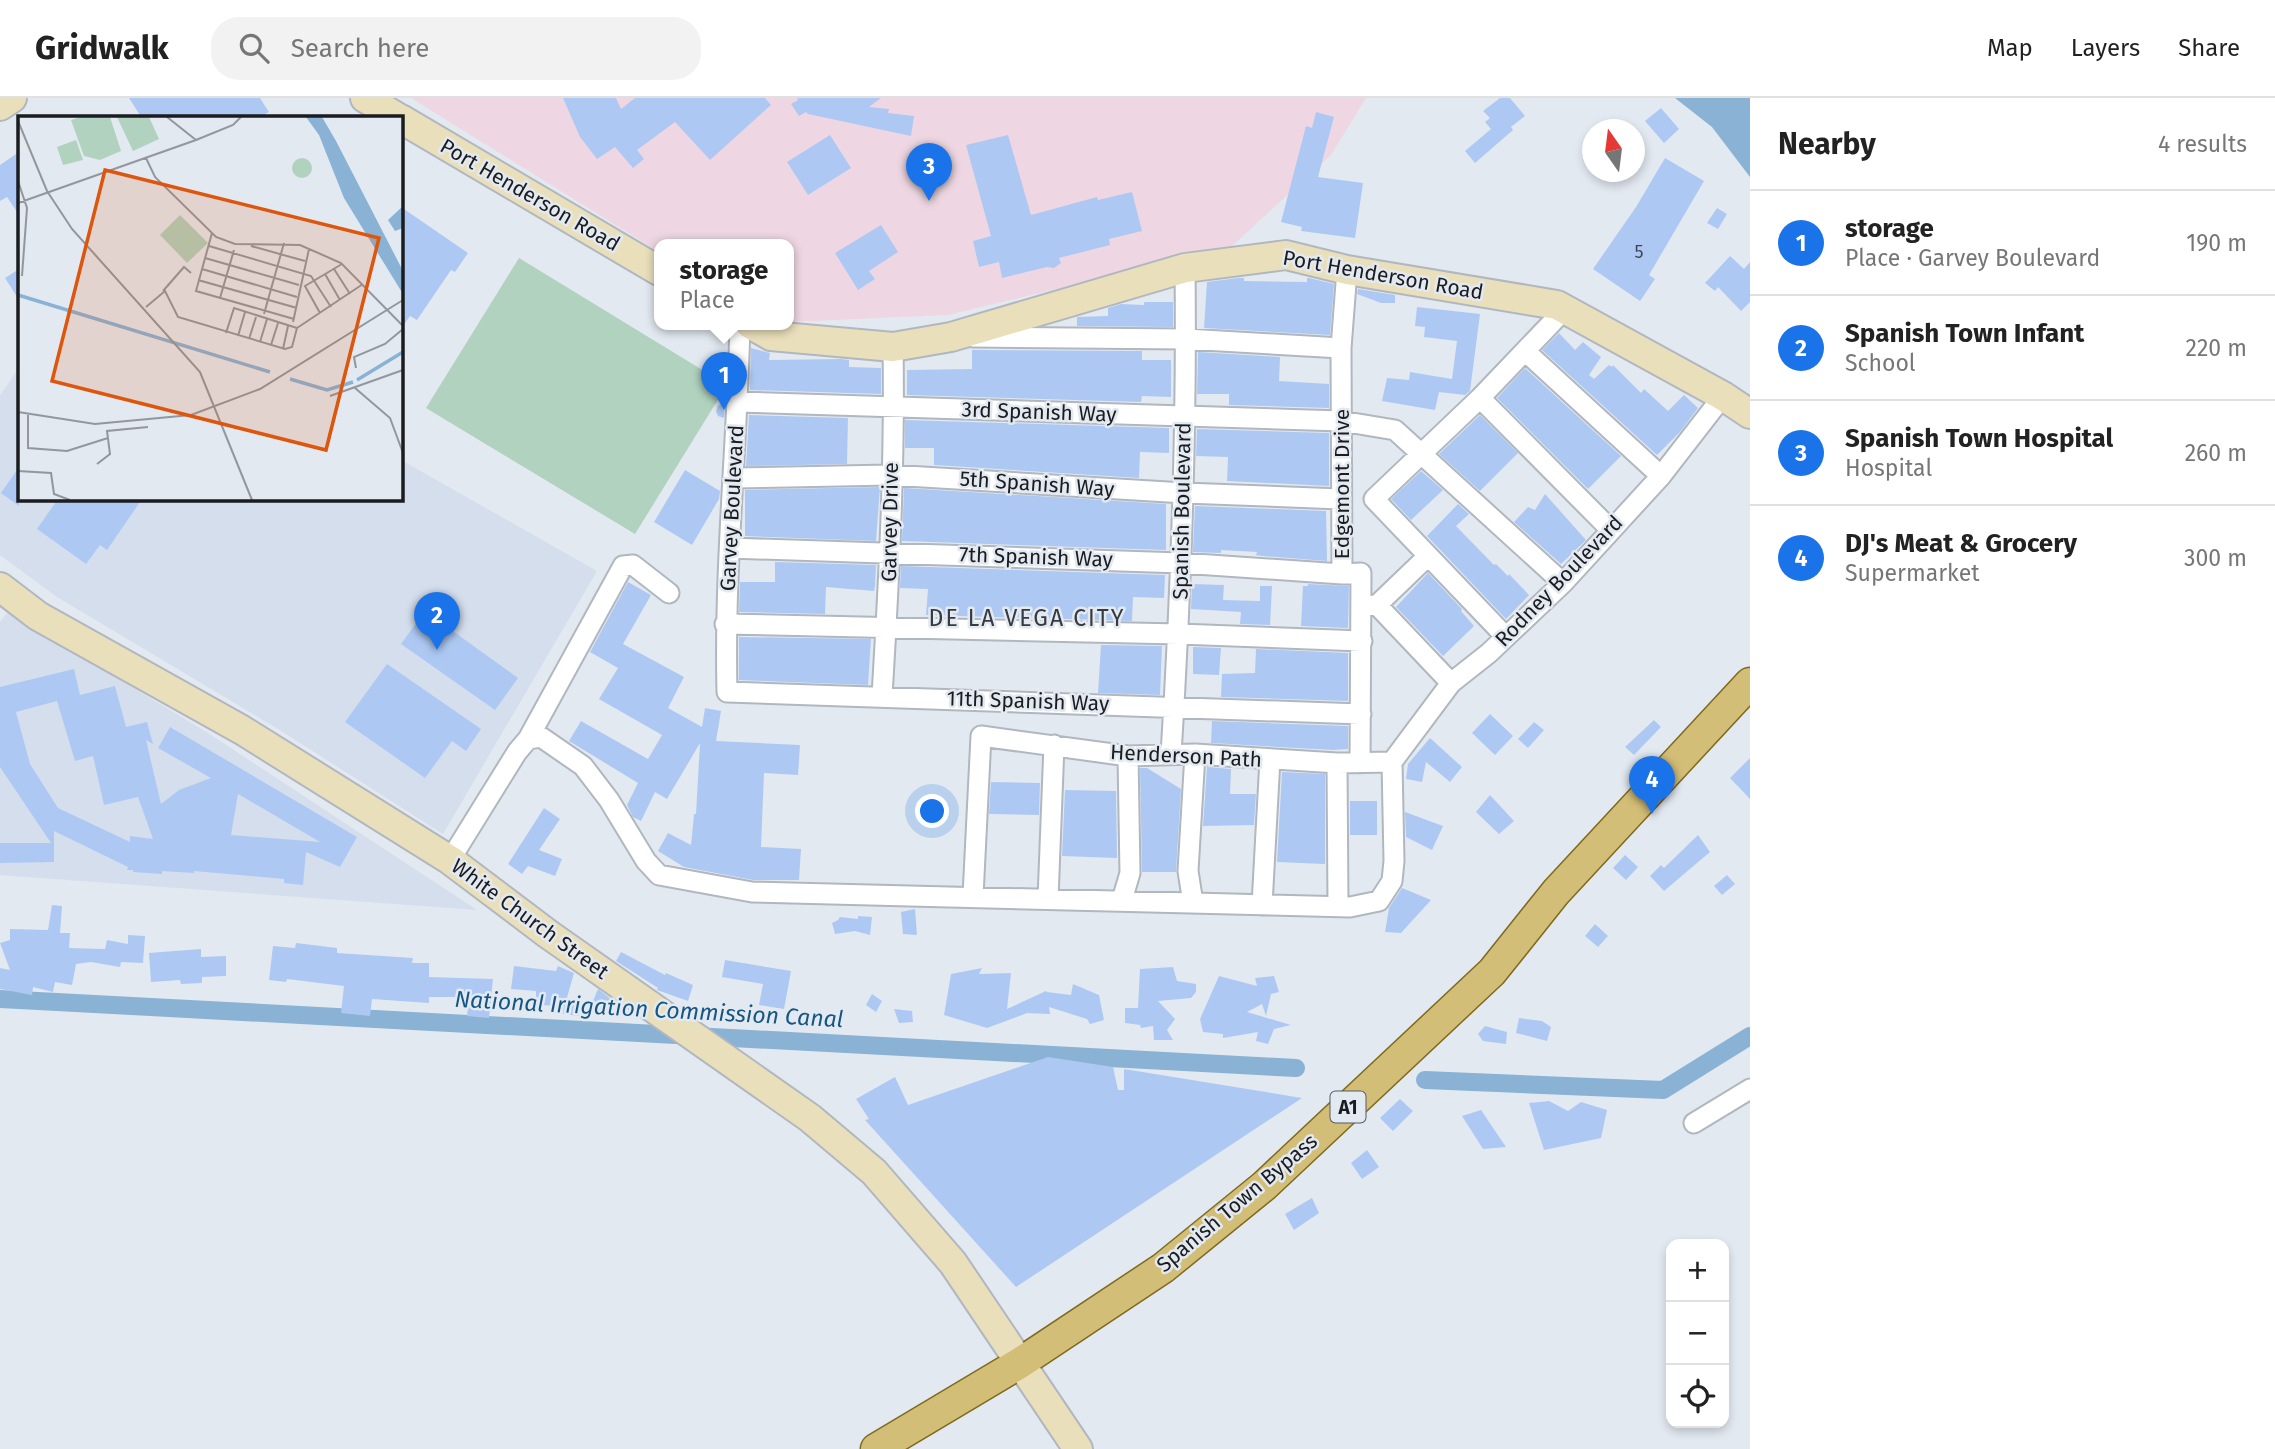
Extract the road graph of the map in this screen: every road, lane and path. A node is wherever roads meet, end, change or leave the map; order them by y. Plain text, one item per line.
1 (12, 98) edge
2 (365, 98) edge
3 (0, 106) edge
4 (396, 116) edge
5 (402, 120) edge
6 (654, 268) edge
7 (1185, 268) junction
8 (1348, 270) junction
9 (1565, 309) junction
10 (740, 330) edge
11 (760, 330) edge
12 (951, 337) junction
13 (1186, 339) junction
14 (893, 347) junction
15 (1341, 348) junction
16 (1525, 351) junction
17 (1723, 396) junction
18 (1480, 398) junction
19 (738, 402) junction
20 (894, 407) junction
21 (1750, 414) edge
22 (1183, 416) junction
23 (1341, 421) junction
24 (1421, 453) junction
25 (890, 475) junction
26 (1661, 476) junction
27 (734, 478) junction
28 (1184, 493) junction
29 (1341, 499) junction
30 (1610, 529) junction
31 (730, 548) junction
32 (890, 552) junction
33 (1428, 556) junction
34 (1181, 563) junction
35 (1342, 574) junction
36 (1563, 583) junction
37 (0, 587) edge
38 (669, 593) dead end
39 (1370, 606) junction
40 (725, 624) junction
41 (886, 628) junction
42 (1179, 634) junction
43 (1506, 637) junction
44 (1362, 642) junction
45 (1451, 683) junction
46 (1750, 683) edge
47 (727, 692) joint
48 (882, 696) junction
49 (1174, 706) junction
50 (1361, 714) junction
51 (528, 739) junction
52 (1054, 745) junction
53 (1195, 754) junction
54 (1171, 755) junction
55 (1128, 756) junction
56 (1270, 760) junction
57 (1392, 762) junction
58 (1337, 763) junction
59 (1360, 763) junction
60 (450, 860) junction
61 (973, 896) junction
62 (1048, 899) junction
63 (1122, 900) junction
64 (1193, 903) junction
65 (1262, 905) junction
66 (1338, 906) junction
67 (1750, 1089) edge
68 (1694, 1123) dead end
69 (1020, 1363) junction
70 (876, 1449) edge
71 (1078, 1449) edge

1 - 3 street
2 - 4 street, Port Henderson Road
5 - 6 street, Port Henderson Road
7 - 8 street, Port Henderson Road
7 - 12 street, Port Henderson Road
7 - 13 street, Spanish Boulevard
8 - 9 street, Port Henderson Road
8 - 15 street, Edgemont Drive
9 - 16 street
9 - 17 street, Port Henderson Road
10 - 19 street, Garvey Boulevard
11 - 14 street, Port Henderson Road
12 - 13 street
12 - 14 street, Port Henderson Road
13 - 15 street
13 - 22 street, Spanish Boulevard
14 - 20 street, Garvey Drive
15 - 23 street, Edgemont Drive
16 - 18 street
16 - 26 street
17 - 21 street, Port Henderson Road
17 - 26 street, Rodney Boulevard
18 - 24 street
18 - 30 street
19 - 20 street, 3rd Spanish Way
19 - 27 street, Garvey Boulevard
20 - 22 street, 3rd Spanish Way
20 - 25 street, Garvey Drive
22 - 23 street, 3rd Spanish Way
22 - 28 street, Spanish Boulevard
23 - 24 street, 3rd Spanish Way
23 - 29 street, Edgemont Drive
24 - 33 street
24 - 36 street, 3rd Spanish Way
25 - 27 street, 5th Spanish Way
25 - 28 street, 5th Spanish Way
25 - 32 street, Garvey Drive
26 - 30 street, Rodney Boulevard
27 - 31 street, Garvey Boulevard
28 - 29 street, 5th Spanish Way
28 - 34 street, Spanish Boulevard
29 - 35 street, Edgemont Drive
30 - 36 street, Rodney Boulevard
31 - 32 street, 7th Spanish Way
31 - 40 street, Garvey Boulevard
32 - 34 street, 7th Spanish Way
32 - 41 street, Garvey Drive
33 - 39 street
33 - 43 street
34 - 35 street, 7th Spanish Way
34 - 42 street, Spanish Boulevard
35 - 39 street, Edgemont Drive
36 - 43 street, Rodney Boulevard
37 - 60 street, White Church Street
38 - 51 street
39 - 44 street, Edgemont Drive
39 - 45 street
40 - 41 street
40 - 47 street, Garvey Boulevard
41 - 42 street
41 - 48 street, Garvey Drive
42 - 44 street
42 - 49 street, Spanish Boulevard
43 - 45 street, Rodney Boulevard
44 - 50 street, Edgemont Drive
45 - 57 street, Rodney Boulevard
46 - 69 main road, Spanish Town Bypass / A1
47 - 48 street, 11th Spanish Way
48 - 49 street, 11th Spanish Way
49 - 50 street, 11th Spanish Way
49 - 54 street, Spanish Boulevard
50 - 59 street, Edgemont Drive
51 - 60 street
51 - 61 street
52 - 55 street, Henderson Path
52 - 61 street, Henderson Path
52 - 62 street
53 - 54 street, Henderson Path
53 - 56 street, Henderson Path
53 - 64 street
54 - 55 street, Henderson Path
55 - 63 street
56 - 58 street, Henderson Path
56 - 65 street
57 - 59 street, Henderson Path
57 - 66 street
58 - 59 street, Henderson Path
58 - 66 street
60 - 69 street, White Church Street
61 - 62 street
62 - 63 street
63 - 64 street
64 - 65 street
65 - 66 street
67 - 68 street
69 - 70 main road, Spanish Town Bypass / A1
69 - 71 street, White Church Street

